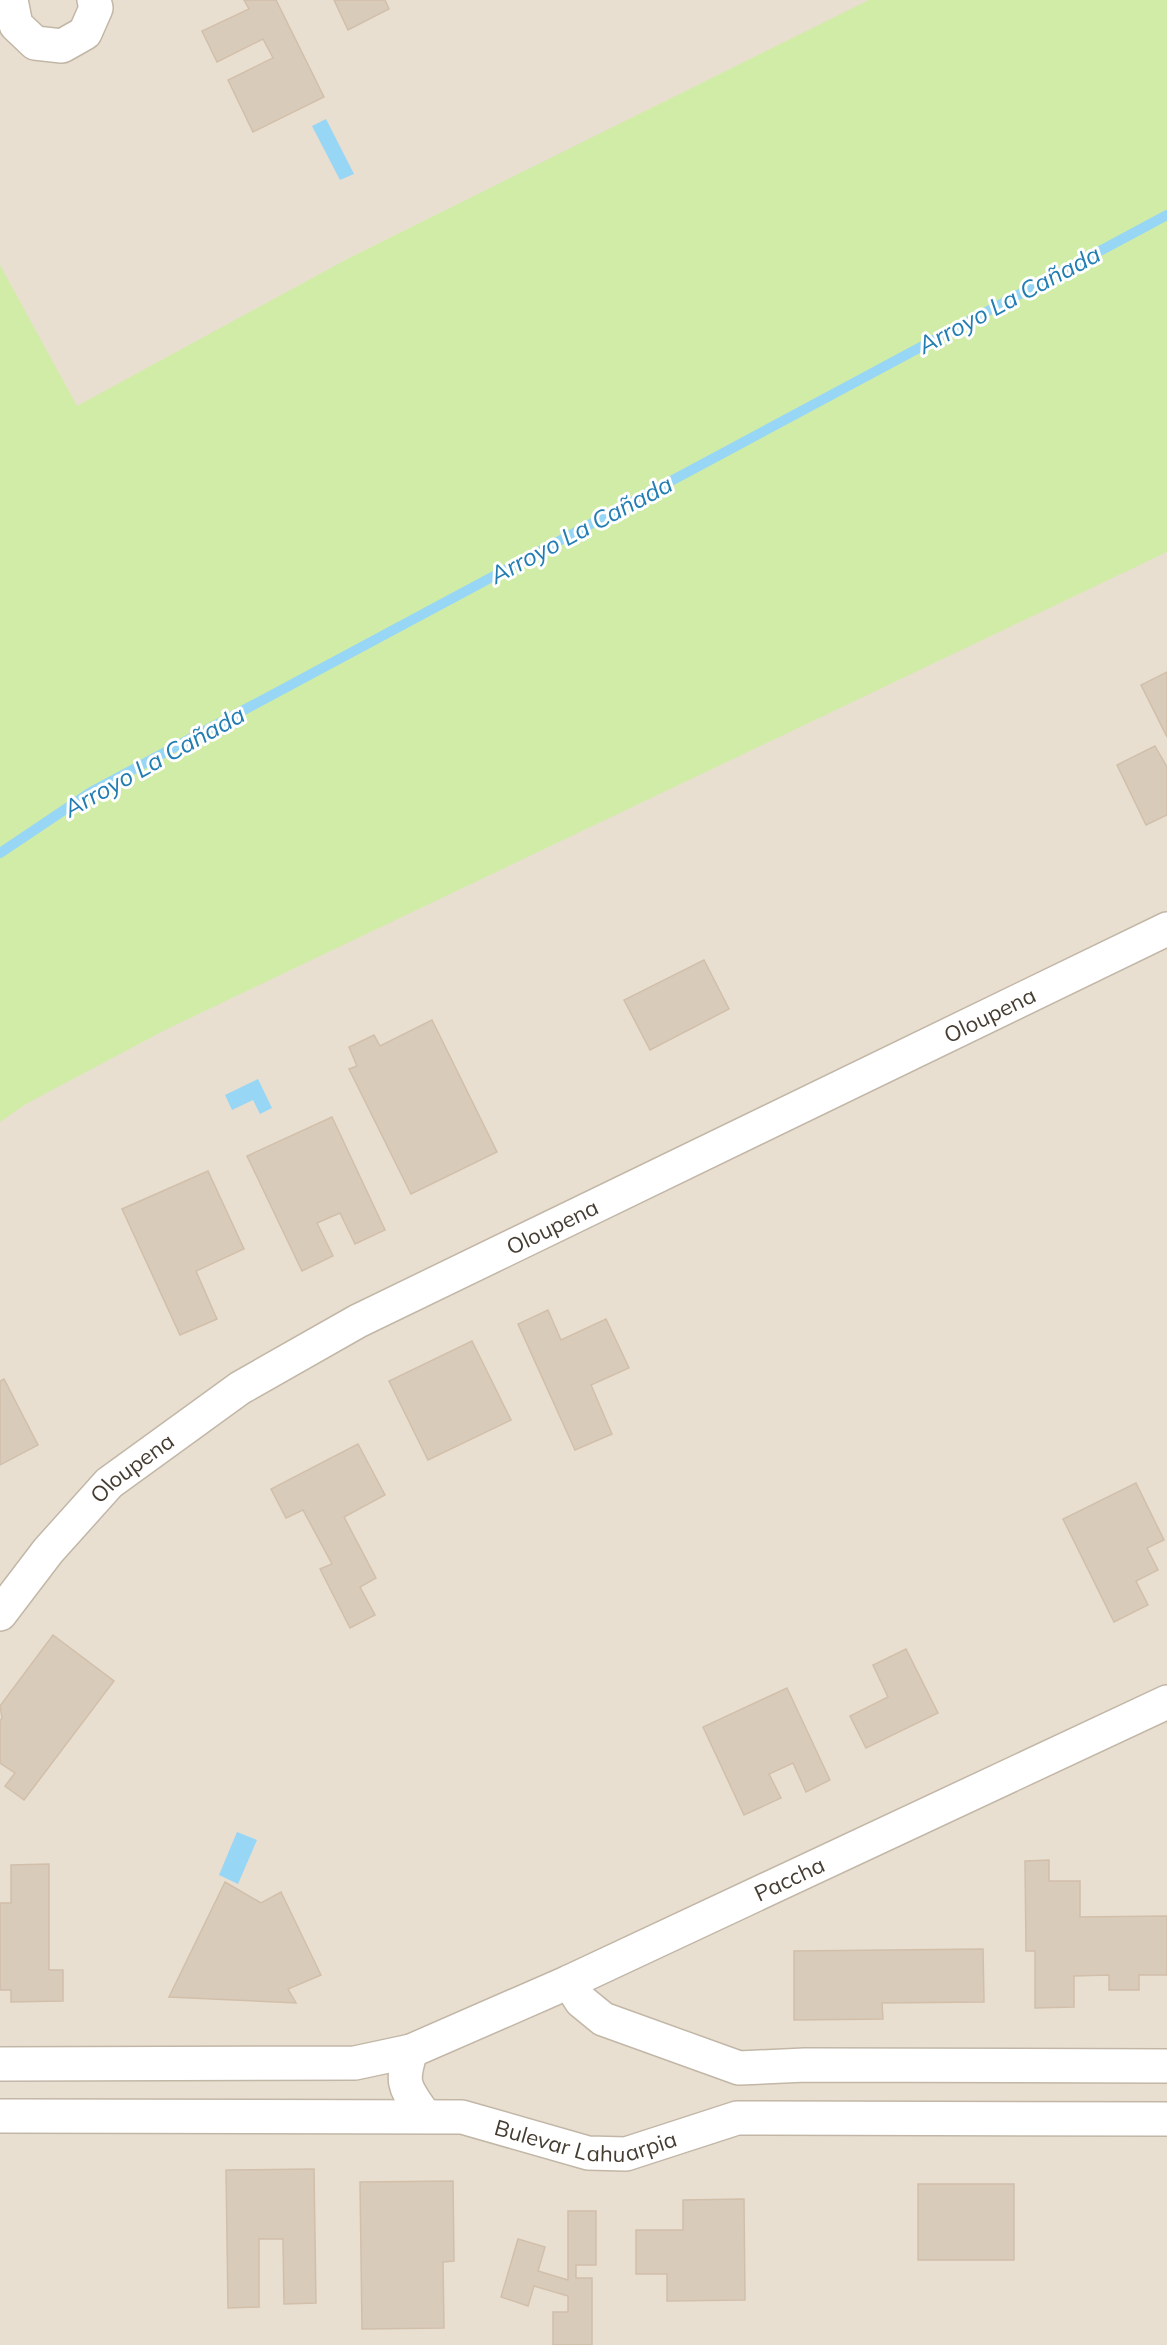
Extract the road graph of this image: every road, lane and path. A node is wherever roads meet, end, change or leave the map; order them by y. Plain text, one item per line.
1 (11, 0) edge
2 (94, 0) edge
3 (1167, 929) edge
4 (0, 1614) edge
5 (1167, 1702) edge
6 (569, 1982) junction
7 (411, 2051) junction
8 (0, 2064) edge
9 (1167, 2066) edge
10 (740, 2068) junction
11 (424, 2115) junction
12 (0, 2116) edge
13 (737, 2118) junction
14 (1167, 2119) edge

1 - 2 street
3 - 4 street, Oloupena
5 - 6 street, Paccha
6 - 7 street, Paccha
6 - 10 street
7 - 8 street, Paccha
7 - 11 street
9 - 10 street
10 - 13 street
11 - 12 street, Bulevar Lahuarpia
11 - 13 street, Bulevar Lahuarpia
13 - 14 street, Bulevar Lahuarpia

